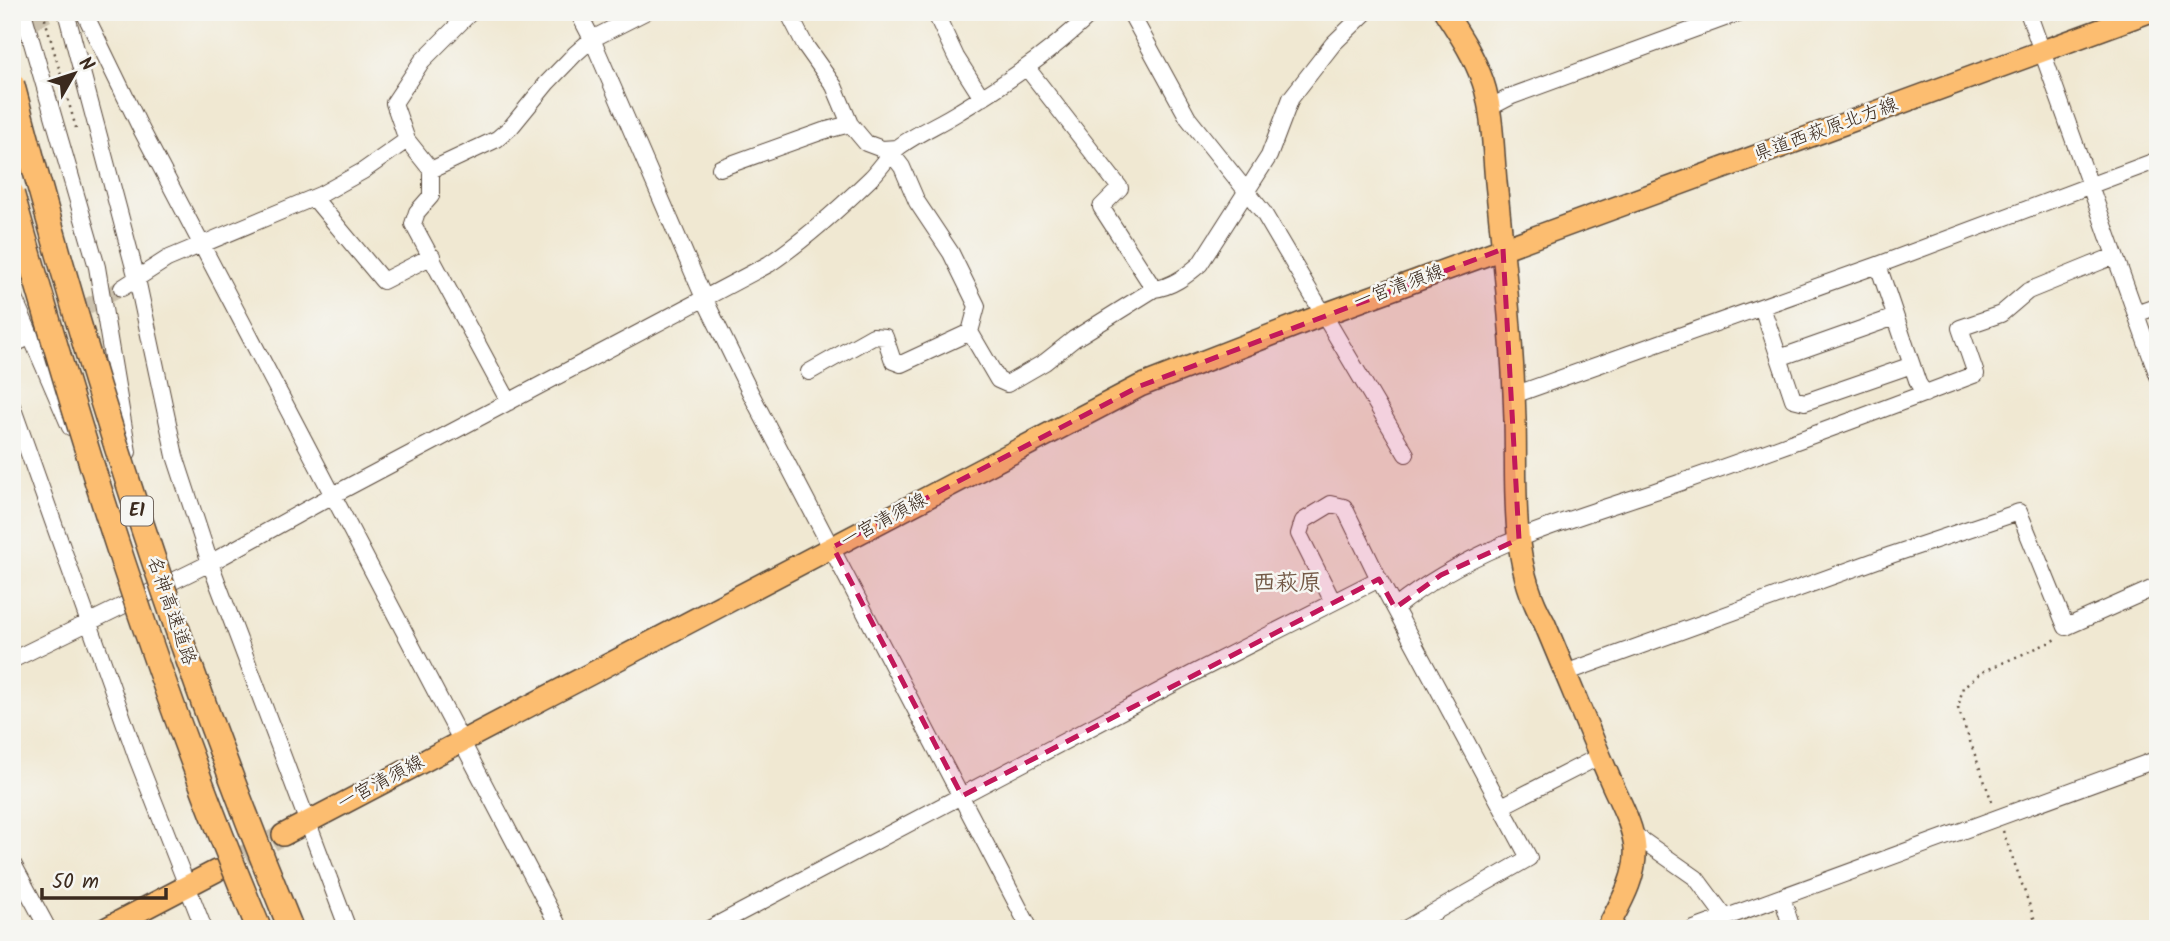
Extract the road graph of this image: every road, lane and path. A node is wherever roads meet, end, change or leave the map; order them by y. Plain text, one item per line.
1 (23, 12) edge
2 (43, 12) edge
3 (66, 12) edge
4 (84, 12) edge
5 (471, 12) edge
6 (578, 12) edge
7 (645, 12) edge
8 (788, 12) edge
9 (935, 12) edge
10 (1093, 12) edge
11 (1130, 12) edge
12 (1366, 12) edge
13 (1445, 12) edge
14 (1741, 12) edge
15 (2028, 12) edge
16 (2149, 12) edge
17 (592, 39) junction
18 (2042, 51) junction
19 (1027, 68) junction
20 (12, 84) edge
21 (982, 98) junction
22 (1487, 109) junction
23 (850, 124) junction
24 (76, 128) dead end
25 (407, 140) junction
26 (894, 151) junction
27 (2158, 160) edge
28 (720, 168) dead end
29 (431, 170) junction
30 (2089, 186) junction
31 (1247, 188) junction
32 (12, 194) edge
33 (314, 198) junction
34 (202, 244) junction
35 (1503, 249) junction
36 (432, 256) junction
37 (2114, 256) junction
38 (1878, 265) junction
39 (138, 279) junction
40 (122, 288) tunnel mouth
41 (1154, 289) junction
42 (12, 293) edge
43 (704, 298) junction
44 (2158, 306) edge
45 (1762, 307) junction
46 (1325, 314) junction
47 (2136, 314) junction
48 (1895, 317) junction
49 (971, 332) junction
50 (1779, 358) junction
51 (1912, 365) junction
52 (809, 372) dead end
53 (2158, 376) edge
54 (1925, 394) junction
55 (1514, 395) junction
56 (509, 402) junction
57 (12, 406) edge
58 (1406, 454) dead end
59 (333, 495) junction
60 (140, 521) junction
61 (113, 529) junction
62 (1519, 539) junction
63 (833, 547) junction
64 (209, 563) junction
65 (1379, 579) junction
66 (2158, 586) edge
67 (1333, 602) junction
68 (1395, 608) junction
69 (89, 621) junction
70 (2058, 638) dead end
71 (12, 660) edge
72 (1565, 673) junction
73 (461, 740) junction
74 (1600, 756) junction
75 (2158, 759) edge
76 (962, 796) junction
77 (1502, 806) junction
78 (1998, 818) junction
79 (308, 822) junction
80 (1632, 833) junction
81 (283, 835) tunnel mouth
82 (12, 862) edge
83 (216, 871) tunnel mouth
84 (188, 886) junction
85 (1782, 897) junction
86 (1725, 917) junction
87 (47, 929) edge
88 (106, 929) edge
89 (204, 929) edge
90 (259, 929) edge
91 (291, 929) edge
92 (348, 929) edge
93 (560, 929) edge
94 (709, 929) edge
95 (1030, 929) edge
96 (1405, 929) edge
97 (1607, 929) edge
98 (1694, 929) edge
99 (1792, 929) edge
100 (2038, 929) edge

1 - 60 street
2 - 24 path
3 - 39 street
4 - 34 street
5 - 25 street
6 - 17 street
7 - 17 street
8 - 23 street
9 - 21 street
10 - 19 street
11 - 31 street
12 - 31 street
13 - 22 main road
14 - 22 street
15 - 18 street
16 - 18 main road, 県道西萩原北方線
17 - 29 street
17 - 43 street
18 - 30 street
18 - 35 main road, 県道西萩原北方線
19 - 21 street
19 - 41 street
20 - 60 highway, 名神高速道路 / E1, bridge
21 - 26 street
22 - 35 main road
23 - 26 street
23 - 28 street
25 - 29 street
25 - 33 street
26 - 43 street
26 - 49 street
27 - 30 street
29 - 36 street
30 - 37 street
30 - 38 street
31 - 41 street
31 - 46 street
32 - 61 highway, 名神高速道路 / E1, bridge
33 - 34 street
33 - 36 street
34 - 39 street
34 - 59 street
35 - 46 main road, 一宮清須線
35 - 55 main road
36 - 56 street
37 - 47 street
37 - 54 street
38 - 45 street
38 - 48 street
39 - 40 street
39 - 64 street
41 - 49 street
42 - 61 street
43 - 56 street
43 - 63 street
44 - 47 street
45 - 50 street
45 - 55 street
46 - 58 street
46 - 63 main road, 一宮清須線
47 - 53 street
48 - 50 street
48 - 51 street
49 - 52 street
50 - 51 street
51 - 54 street
54 - 62 street
55 - 62 main road
56 - 59 street
57 - 69 street
59 - 64 street
59 - 73 street
60 - 91 highway, 名神高速道路 / E1, bridge
61 - 90 highway, 名神高速道路 / E1, bridge
62 - 68 street
62 - 72 main road
63 - 73 main road, 一宮清須線
63 - 76 street
64 - 69 street
64 - 79 street
65 - 67 street
65 - 67 street
65 - 68 street
66 - 72 street
67 - 76 street
68 - 77 street
69 - 71 street
69 - 84 street
70 - 78 path
72 - 74 main road
73 - 79 main road, 一宮清須線
73 - 93 street
74 - 77 street
74 - 80 main road
75 - 78 street
76 - 94 street
76 - 95 street
77 - 96 street
78 - 85 street
78 - 100 path
79 - 81 main road, 一宮清須線
79 - 92 street
80 - 86 street
80 - 97 main road
82 - 87 street
83 - 84 main road
84 - 88 main road
84 - 89 street
85 - 86 street
85 - 99 street
86 - 98 street

